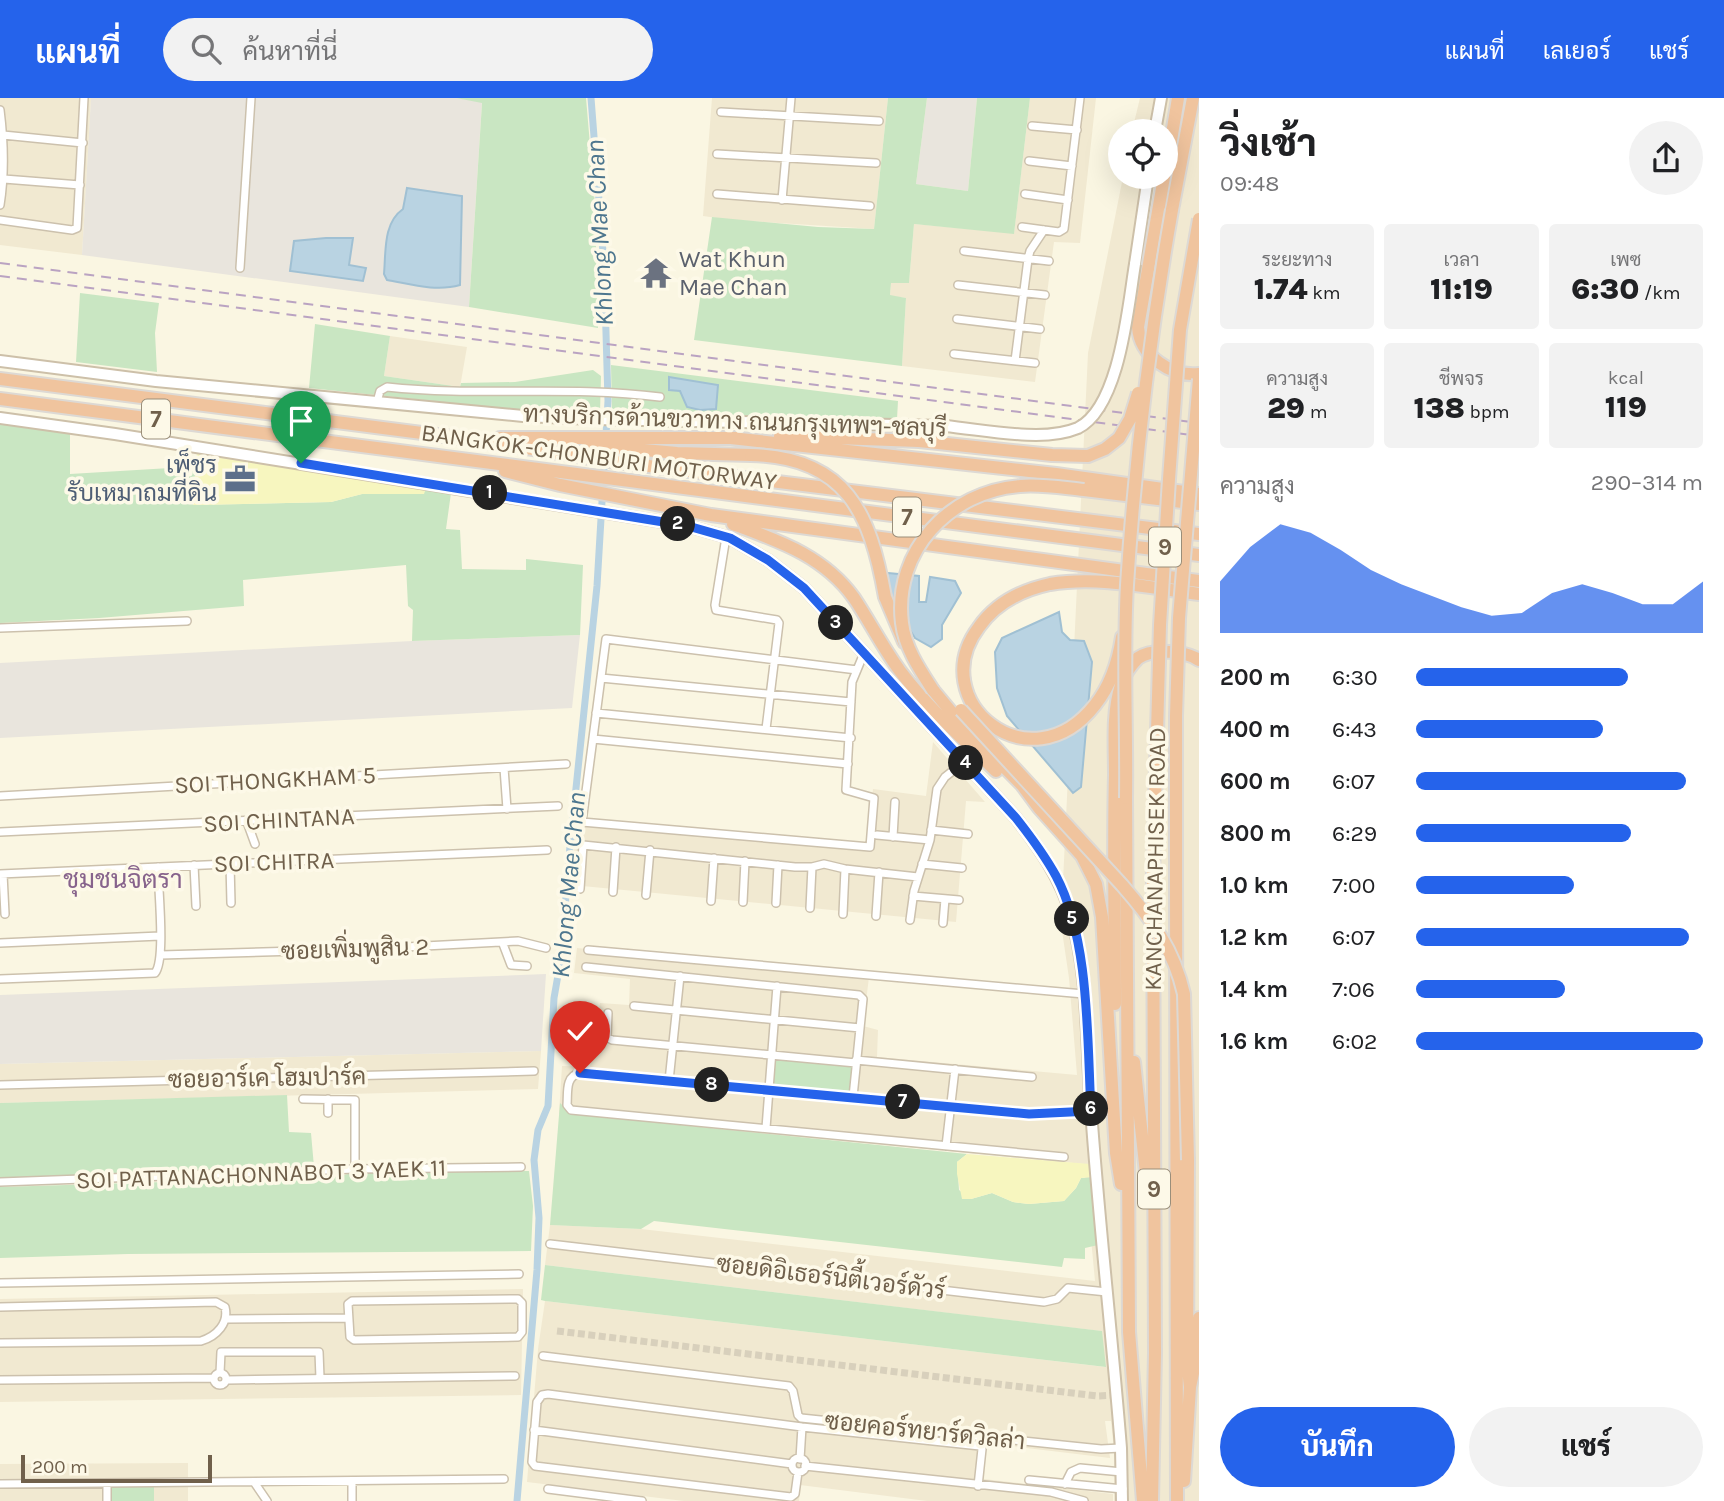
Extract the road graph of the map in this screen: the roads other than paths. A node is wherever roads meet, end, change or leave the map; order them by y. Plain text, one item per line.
1 (84, 98) edge
2 (251, 98) edge
3 (791, 98) edge
4 (1080, 98) edge
5 (1161, 98) edge
6 (1178, 98) edge
7 (1193, 98) edge
8 (0, 110) edge
9 (721, 112) dead end
10 (789, 116) junction
11 (1157, 119) edge
12 (1175, 119) edge
13 (879, 121) dead end
14 (1032, 126) dead end
15 (1077, 130) junction
16 (3, 135) junction
17 (83, 143) junction
18 (717, 154) dead end
19 (784, 159) junction
20 (1029, 161) dead end
21 (876, 163) dead end
22 (1072, 166) junction
23 (4, 179) junction
24 (80, 185) junction
25 (1146, 189) edge
26 (1162, 189) edge
27 (717, 194) dead end
28 (1025, 194) dead end
29 (782, 200) junction
30 (1069, 200) junction
31 (0, 205) edge
32 (870, 206) dead end
33 (1199, 219) edge
34 (0, 220) edge
35 (1022, 227) dead end
36 (1044, 230) junction
37 (964, 251) dead end
38 (1028, 259) junction
39 (1049, 261) dead end
40 (240, 268) dead end
41 (958, 285) dead end
42 (1023, 293) junction
43 (1045, 295) dead end
44 (957, 319) dead end
45 (1019, 327) junction
46 (1040, 329) dead end
47 (954, 354) dead end
48 (0, 361) edge
49 (1015, 361) junction
50 (1147, 361) junction
51 (1035, 363) dead end
52 (1199, 374) edge
53 (0, 379) edge
54 (1199, 379) edge
55 (660, 397) dead end
56 (0, 399) edge
57 (377, 402) junction
58 (0, 418) edge
59 (461, 438) junction
60 (731, 438) junction
61 (618, 443) junction
62 (592, 447) junction
63 (453, 458) junction
64 (1199, 494) edge
65 (1199, 504) edge
66 (711, 515) junction
67 (1199, 534) edge
68 (726, 537) junction
69 (1199, 555) edge
70 (1199, 581) edge
71 (1127, 588) junction
72 (1199, 594) edge
73 (187, 621) dead end
74 (0, 628) edge
75 (864, 653) junction
76 (775, 660) junction
77 (1199, 660) edge
78 (857, 670) junction
79 (601, 678) junction
80 (770, 695) junction
81 (852, 702) junction
82 (596, 713) junction
83 (766, 729) junction
84 (593, 738) junction
85 (851, 738) junction
86 (964, 762) junction
87 (566, 764) dead end
88 (848, 764) junction
89 (504, 768) junction
90 (0, 796) edge
91 (895, 802) dead end
92 (558, 806) dead end
93 (1039, 808) junction
94 (507, 809) junction
95 (247, 822) junction
96 (931, 831) junction
97 (0, 832) edge
98 (968, 834) dead end
99 (877, 835) dead end
100 (892, 836) junction
101 (930, 840) junction
102 (255, 844) dead end
103 (616, 847) junction
104 (547, 850) dead end
105 (650, 850) junction
106 (714, 858) junction
107 (745, 861) junction
108 (230, 864) junction
109 (922, 864) junction
110 (194, 865) junction
111 (779, 865) junction
112 (158, 867) junction
113 (812, 867) junction
114 (962, 868) dead end
115 (845, 869) junction
116 (879, 872) junction
117 (2, 874) edge
118 (918, 877) junction
119 (580, 889) dead end
120 (613, 892) dead end
121 (646, 895) dead end
122 (913, 896) junction
123 (944, 899) junction
124 (959, 900) dead end
125 (711, 901) dead end
126 (743, 902) dead end
127 (230, 903) dead end
128 (776, 903) dead end
129 (196, 906) dead end
130 (810, 908) dead end
131 (5, 914) dead end
132 (843, 914) dead end
133 (876, 916) dead end
134 (911, 919) dead end
135 (943, 923) dead end
136 (160, 936) junction
137 (0, 943) edge
138 (503, 944) junction
139 (547, 948) dead end
140 (588, 950) dead end
141 (162, 955) junction
142 (527, 966) dead end
143 (586, 967) dead end
144 (680, 976) junction
145 (0, 979) edge
146 (777, 986) junction
147 (1084, 994) junction
148 (634, 1006) dead end
149 (676, 1010) junction
150 (608, 1013) dead end
151 (1127, 1016) junction
152 (775, 1020) junction
153 (860, 1028) junction
154 (673, 1045) junction
155 (772, 1055) junction
156 (1110, 1056) junction
157 (856, 1062) junction
158 (955, 1069) junction
159 (534, 1071) dead end
160 (1032, 1077) dead end
161 (669, 1081) junction
162 (0, 1085) edge
163 (769, 1090) junction
164 (853, 1097) junction
165 (328, 1099) junction
166 (303, 1100) dead end
167 (951, 1106) junction
168 (1091, 1111) junction
169 (328, 1113) dead end
170 (766, 1128) junction
171 (946, 1146) junction
172 (1064, 1157) dead end
173 (521, 1167) dead end
174 (355, 1169) junction
175 (0, 1182) edge
176 (1153, 1203) junction
177 (1128, 1222) junction
178 (550, 1244) dead end
179 (519, 1274) dead end
180 (0, 1283) edge
181 (1107, 1293) junction
182 (0, 1307) edge
183 (348, 1318) junction
184 (1199, 1318) edge
185 (227, 1319) junction
186 (0, 1343) edge
187 (544, 1356) dead end
188 (217, 1375) junction
189 (515, 1376) dead end
190 (320, 1378) junction
191 (0, 1380) edge
192 (1190, 1387) junction
193 (802, 1427) junction
194 (534, 1430) junction
195 (1121, 1448) junction
196 (803, 1462) junction
197 (792, 1464) junction
198 (798, 1472) junction
199 (1122, 1472) junction
200 (504, 1479) dead end
201 (1029, 1480) dead end
202 (352, 1481) junction
203 (254, 1482) junction
204 (107, 1483) junction
205 (0, 1484) edge
206 (1065, 1485) junction
207 (978, 1486) junction
208 (548, 1489) dead end
209 (1123, 1489) junction
210 (1077, 1500) edge
211 (107, 1501) edge
212 (267, 1501) edge
213 (352, 1501) edge
214 (642, 1501) edge
215 (1084, 1501) edge
216 (1122, 1501) edge
217 (1143, 1501) edge
218 (1152, 1501) edge
219 (1179, 1501) edge

1 - 17 street
2 - 40 street
3 - 10 street
4 - 15 street
5 - 11 main road
6 - 12 highway
7 - 50 highway, bridge
8 - 16 street
9 - 10 street
10 - 13 street
10 - 19 street
14 - 15 street
15 - 22 street
16 - 17 street
16 - 23 street
17 - 24 street
18 - 19 street
19 - 21 street
19 - 29 street
20 - 22 street
22 - 30 street
23 - 24 street
23 - 31 street
24 - 34 street
25 - 57 main road, ทางบริการด้านขวาทาง ถนนกรุงเทพฯ-ชลบุรี, bridge
26 - 52 highway
27 - 29 street
28 - 30 street
29 - 32 street
30 - 36 street
33 - 176 highway, KANCHANAPHISEK ROAD / 9, bridge
35 - 36 street
36 - 38 street
37 - 38 street
38 - 39 street
38 - 42 street
41 - 42 street
42 - 43 street
42 - 45 street
44 - 45 street
45 - 46 street
45 - 49 street
47 - 49 street
48 - 57 main road, ทางบริการด้านขวาทาง ถนนกรุงเทพฯ-ชลบุรี
49 - 51 street
50 - 60 highway, bridge
50 - 71 highway, bridge
53 - 59 highway, BANGKOK-CHONBURI MOTORWAY / 7
54 - 219 highway, KANCHANAPHISEK ROAD / 9, bridge
55 - 57 street
56 - 63 highway, BANGKOK-CHONBURI MOTORWAY / 7
58 - 68 main road
59 - 62 highway, BANGKOK-CHONBURI MOTORWAY / 7
59 - 62 highway
60 - 61 highway
60 - 64 highway
61 - 62 highway
61 - 192 highway, bridge
62 - 67 highway, BANGKOK-CHONBURI MOTORWAY / 7
63 - 66 highway
63 - 69 highway, BANGKOK-CHONBURI MOTORWAY / 7
65 - 93 highway, bridge
66 - 70 highway
66 - 93 highway
68 - 75 main road
68 - 76 street
71 - 72 highway, bridge
71 - 151 highway, bridge
73 - 74 street
75 - 78 street
75 - 86 main road
76 - 78 street
76 - 79 street
76 - 80 street
77 - 156 highway
78 - 81 street
79 - 80 street
79 - 82 street
80 - 81 street
80 - 83 street
81 - 85 street
82 - 83 street
82 - 84 street
83 - 85 street
84 - 88 street
84 - 88 street
85 - 88 street
86 - 96 street
86 - 147 main road
87 - 89 street, SOI THONGKHAM 5
89 - 90 street, SOI THONGKHAM 5
89 - 94 street
91 - 100 street
92 - 94 street, SOI CHINTANA
93 - 156 highway
94 - 95 street, SOI CHINTANA
95 - 97 street, SOI CHINTANA
95 - 102 street
96 - 98 street
96 - 101 street
99 - 100 street
100 - 101 street
101 - 109 street
103 - 105 street
103 - 119 street
103 - 120 street
104 - 108 street, SOI CHITRA
105 - 106 street
105 - 121 street
106 - 107 street
106 - 125 street
107 - 111 street
107 - 126 street
108 - 110 street, SOI CHITRA
108 - 127 street
109 - 114 street
109 - 118 street
110 - 112 street, SOI CHITRA
110 - 129 street
111 - 113 street
111 - 128 street
112 - 117 street, SOI CHITRA
112 - 136 street
113 - 115 street
113 - 130 street
115 - 116 street
115 - 132 street
116 - 118 street
116 - 133 street
117 - 131 street
118 - 122 street
122 - 123 street
122 - 134 street
123 - 124 street
123 - 135 street
136 - 137 street
136 - 141 street
138 - 139 street, ซอยเพิ่มพูสิน 2
138 - 141 street, ซอยเพิ่มพูสิน 2
138 - 142 street
140 - 147 street
141 - 145 street
143 - 144 street
144 - 146 street
144 - 149 street
146 - 152 street
146 - 153 street
147 - 168 main road
148 - 149 street
149 - 152 street
149 - 154 street
150 - 154 street
151 - 176 highway
151 - 177 highway
152 - 153 street
152 - 155 street
153 - 157 street
154 - 155 street
154 - 161 street
155 - 157 street
155 - 163 street
156 - 177 highway
157 - 158 street
157 - 164 street
158 - 160 street
158 - 167 street
159 - 162 street, ซอยอาร์เค โฮมปาร์ค
161 - 163 street
161 - 170 street
163 - 164 street
163 - 170 street
164 - 167 street
165 - 166 street
165 - 169 street
165 - 174 street
167 - 168 street
167 - 171 street
168 - 181 main road
170 - 171 street
171 - 172 street
173 - 174 street, SOI PATTANACHONNABOT 3 YAEK 11
174 - 175 street, SOI PATTANACHONNABOT 3 YAEK 11
176 - 218 highway, KANCHANAPHISEK ROAD / 9
177 - 217 highway
178 - 181 street, ซอยดิอิเธอร์นิตี้เวอร์ดัวร์
179 - 180 street
181 - 195 main road
182 - 185 street
183 - 183 street
183 - 185 street
184 - 192 highway
185 - 186 street
187 - 195 street, ซอยคอร์ทยาร์ดวิลล่า
188 - 190 street
188 - 190 street
188 - 191 street
189 - 190 street
192 - 219 highway
193 - 194 street
193 - 196 street
193 - 207 street
194 - 197 street
194 - 198 street
195 - 199 main road
196 - 197 street
196 - 198 street
196 - 207 street
197 - 198 street
199 - 206 street
199 - 209 main road
200 - 202 street
201 - 206 street
202 - 203 street
202 - 213 street
203 - 204 street
203 - 212 street
204 - 205 street
204 - 211 street
206 - 209 street
207 - 210 street
208 - 214 street
209 - 216 main road
210 - 215 street

